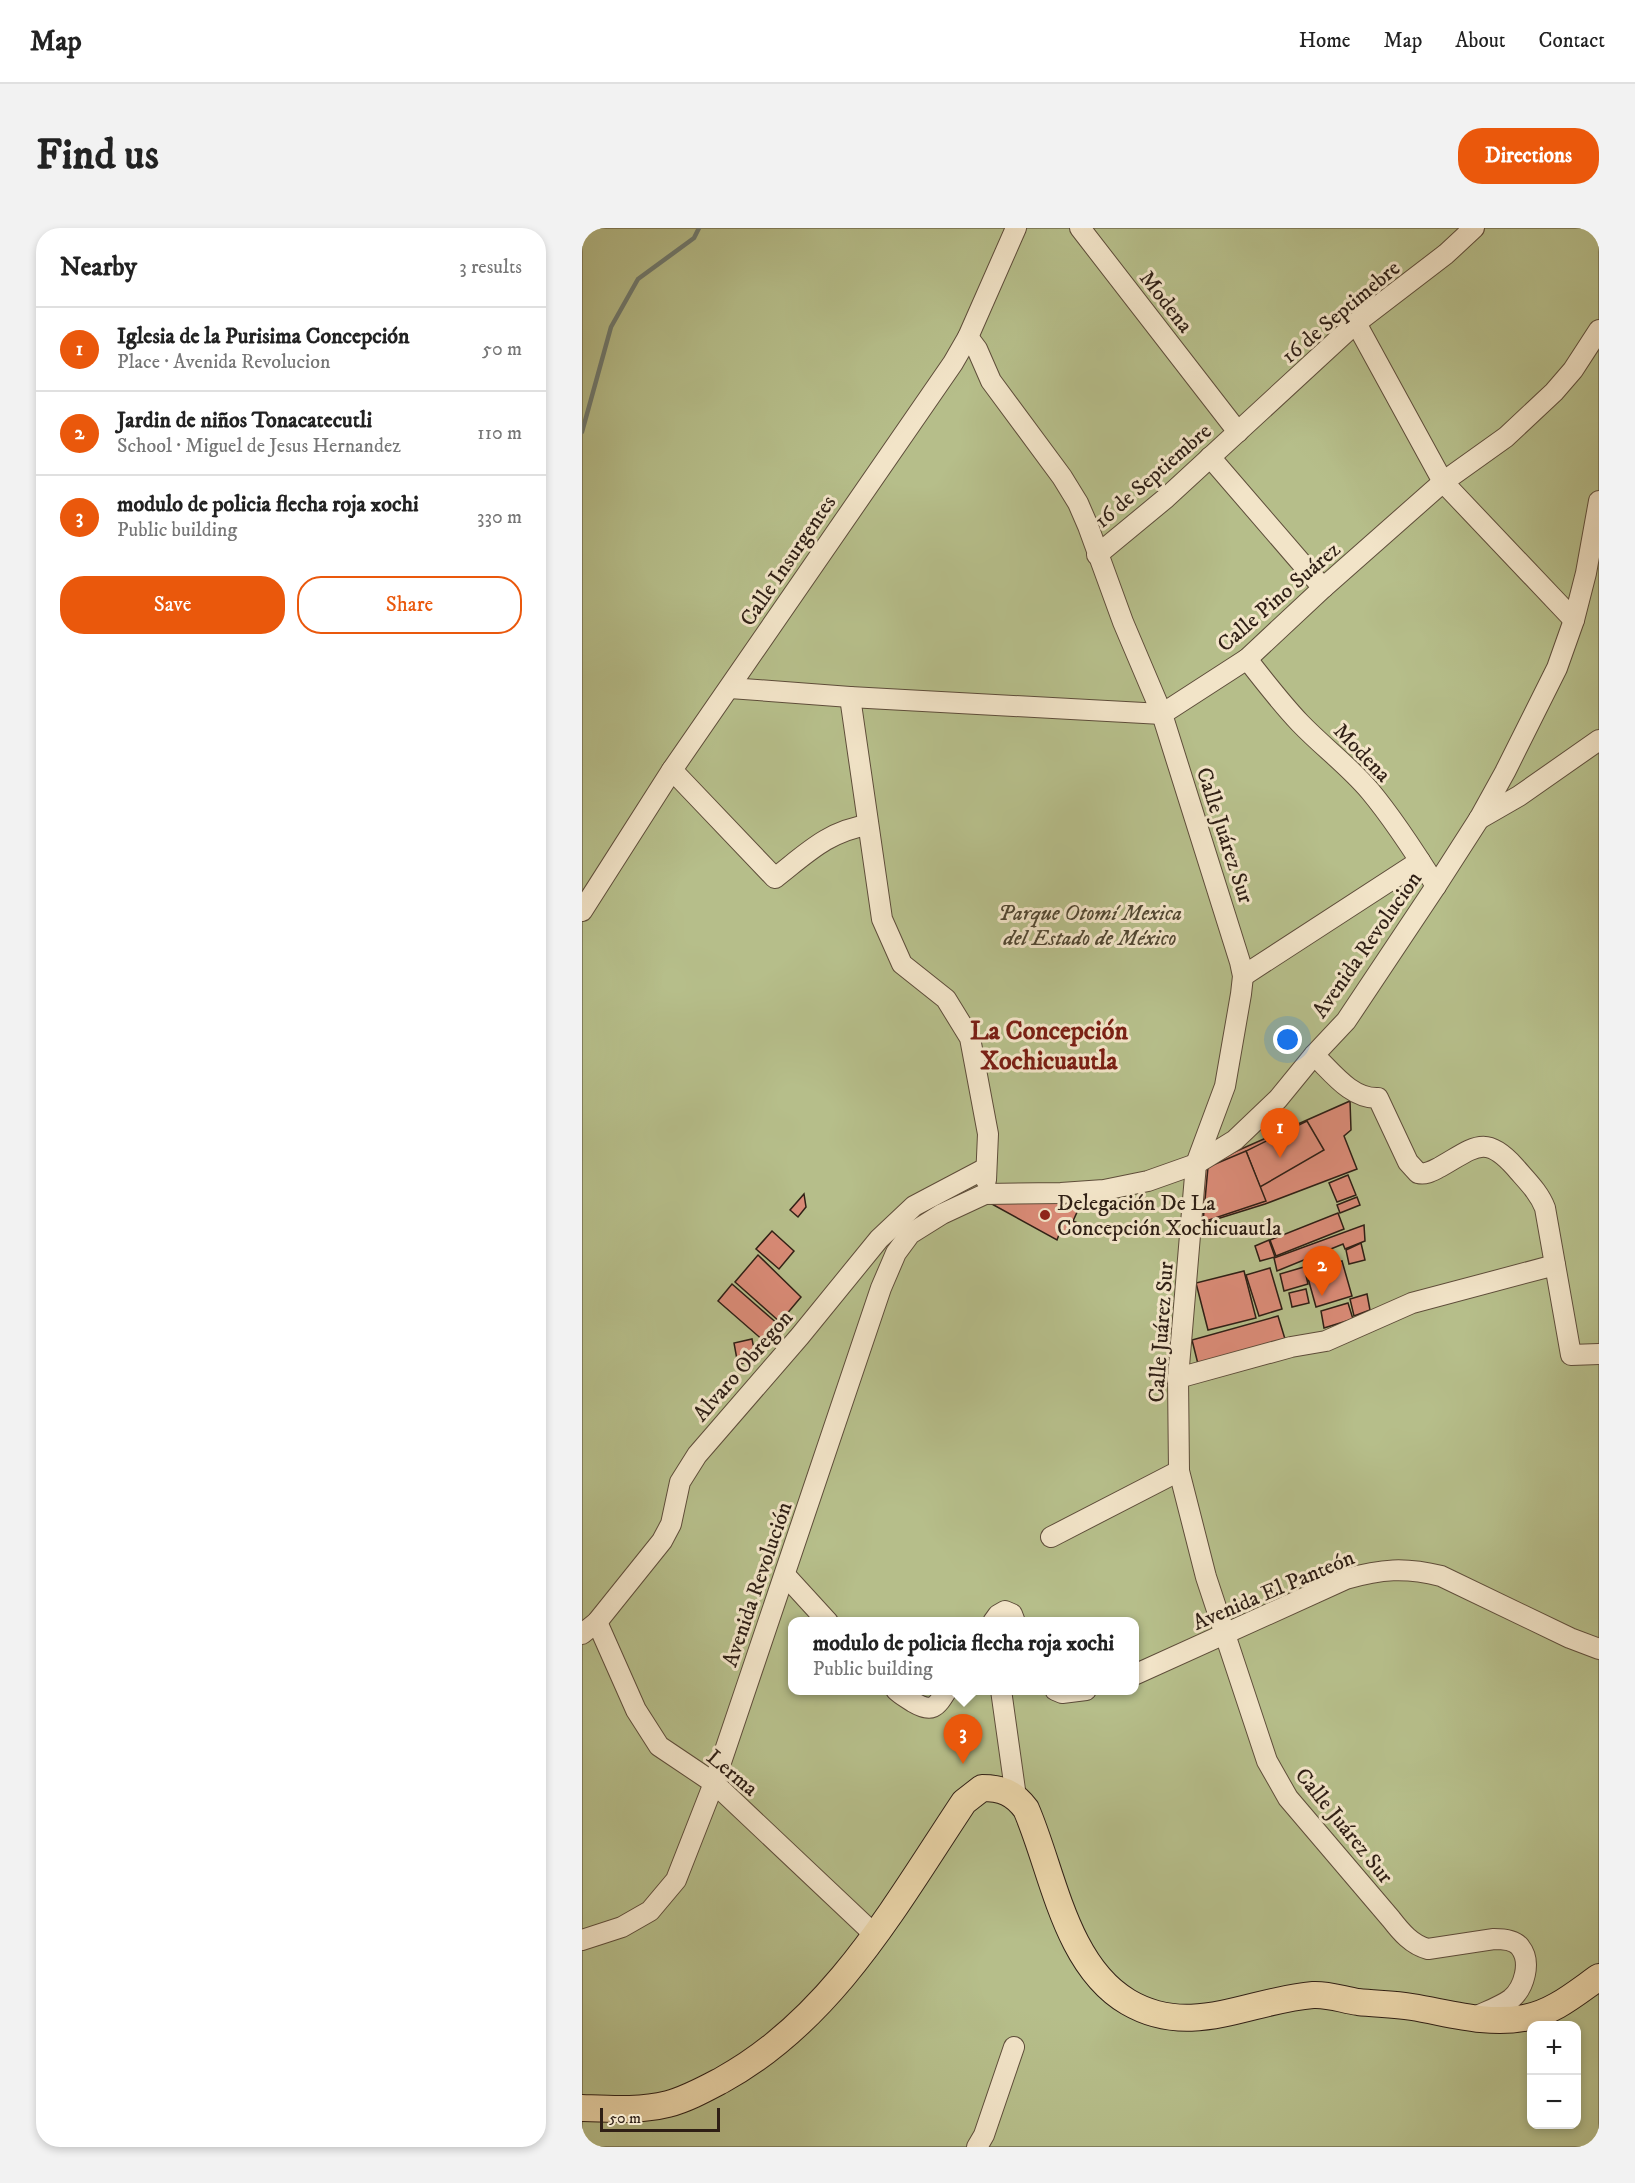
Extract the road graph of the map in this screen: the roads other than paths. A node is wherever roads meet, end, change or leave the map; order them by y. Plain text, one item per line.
1 (1016, 228) edge
2 (1080, 228) edge
3 (1474, 228) edge
4 (1356, 324) junction
5 (1599, 330) edge
6 (968, 337) junction
7 (1238, 432) junction
8 (1210, 457) junction
9 (1443, 482) junction
10 (1599, 501) edge
11 (1097, 555) junction
12 (1323, 588) junction
13 (1574, 620) junction
14 (1248, 658) junction
15 (730, 688) junction
16 (850, 697) junction
17 (1162, 714) junction
18 (1599, 740) edge
19 (672, 770) junction
20 (1479, 819) junction
21 (868, 825) junction
22 (1420, 861) junction
23 (1436, 886) junction
24 (582, 911) edge
25 (1243, 976) junction
26 (1314, 1055) junction
27 (1196, 1164) junction
28 (986, 1168) junction
29 (985, 1194) junction
30 (942, 1214) joint
31 (1555, 1264) junction
32 (1599, 1354) edge
33 (1178, 1378) junction
34 (1179, 1471) junction
35 (1051, 1537) dead end
36 (785, 1575) junction
37 (823, 1617) edge
38 (997, 1617) edge
39 (1013, 1617) edge
40 (589, 1628) edge
41 (1225, 1633) junction
42 (1599, 1649) edge
43 (1139, 1673) edge
44 (902, 1695) edge
45 (944, 1695) edge
46 (1002, 1695) edge
47 (714, 1784) junction
48 (1016, 1797) junction
49 (875, 1935) junction
50 (582, 1940) edge
51 (1599, 1977) edge
52 (1473, 2018) junction
53 (1014, 2047) dead end
54 (582, 2108) edge
55 (977, 2147) edge

1 - 6 street, Calle Insurgentes
2 - 7 street, Modena
3 - 4 street, 16 de Septimebre
4 - 7 street, 16 de Septimebre
4 - 9 street
5 - 9 street, Calle Pino Suárez
6 - 11 street, Calle Juárez Sur
6 - 15 street, Calle Insurgentes
7 - 8 street, 16 de Septiembre
8 - 11 street, 16 de Septiembre
8 - 12 street
9 - 12 street, Calle Pino Suárez
9 - 13 street
10 - 13 street, Avenida Revolucion
11 - 17 street, Calle Juárez Sur
12 - 14 street, Calle Pino Suárez
13 - 20 street, Avenida Revolucion
14 - 17 street, Calle Pino Suárez
14 - 22 street, Modena
15 - 16 street
15 - 19 street, Calle Insurgentes
16 - 17 street
16 - 21 street
17 - 25 street, Calle Juárez Sur
18 - 20 street
19 - 21 street
19 - 24 street, Calle Insurgentes
20 - 23 street, Avenida Revolucion
21 - 28 street
22 - 23 street, Modena
22 - 25 street
23 - 26 street, Avenida Revolucion
25 - 27 street, Calle Juárez Sur
26 - 27 street, Avenida Revolucion
26 - 31 street
27 - 29 street, Avenida Revolucion
27 - 33 street, Calle Juárez Sur
28 - 29 street
28 - 40 street, Alvaro Obregon
29 - 30 street, Avenida Revolucion
30 - 36 street, Avenida Revolución
31 - 32 street
31 - 33 street
33 - 34 street, Calle Juárez Sur
34 - 35 street
34 - 41 street, Calle Juárez Sur
36 - 37 street
36 - 47 street, Avenida Revolución
38 - 39 street
40 - 47 street, Lerma
41 - 42 street, Avenida El Panteón
41 - 43 street, Avenida El Panteón
41 - 52 street, Calle Juárez Sur
44 - 45 street
46 - 48 street
47 - 49 street, Lerma
47 - 50 street, Avenida Revolución
48 - 49 main road
48 - 52 main road
49 - 54 main road
51 - 52 main road
53 - 55 street

